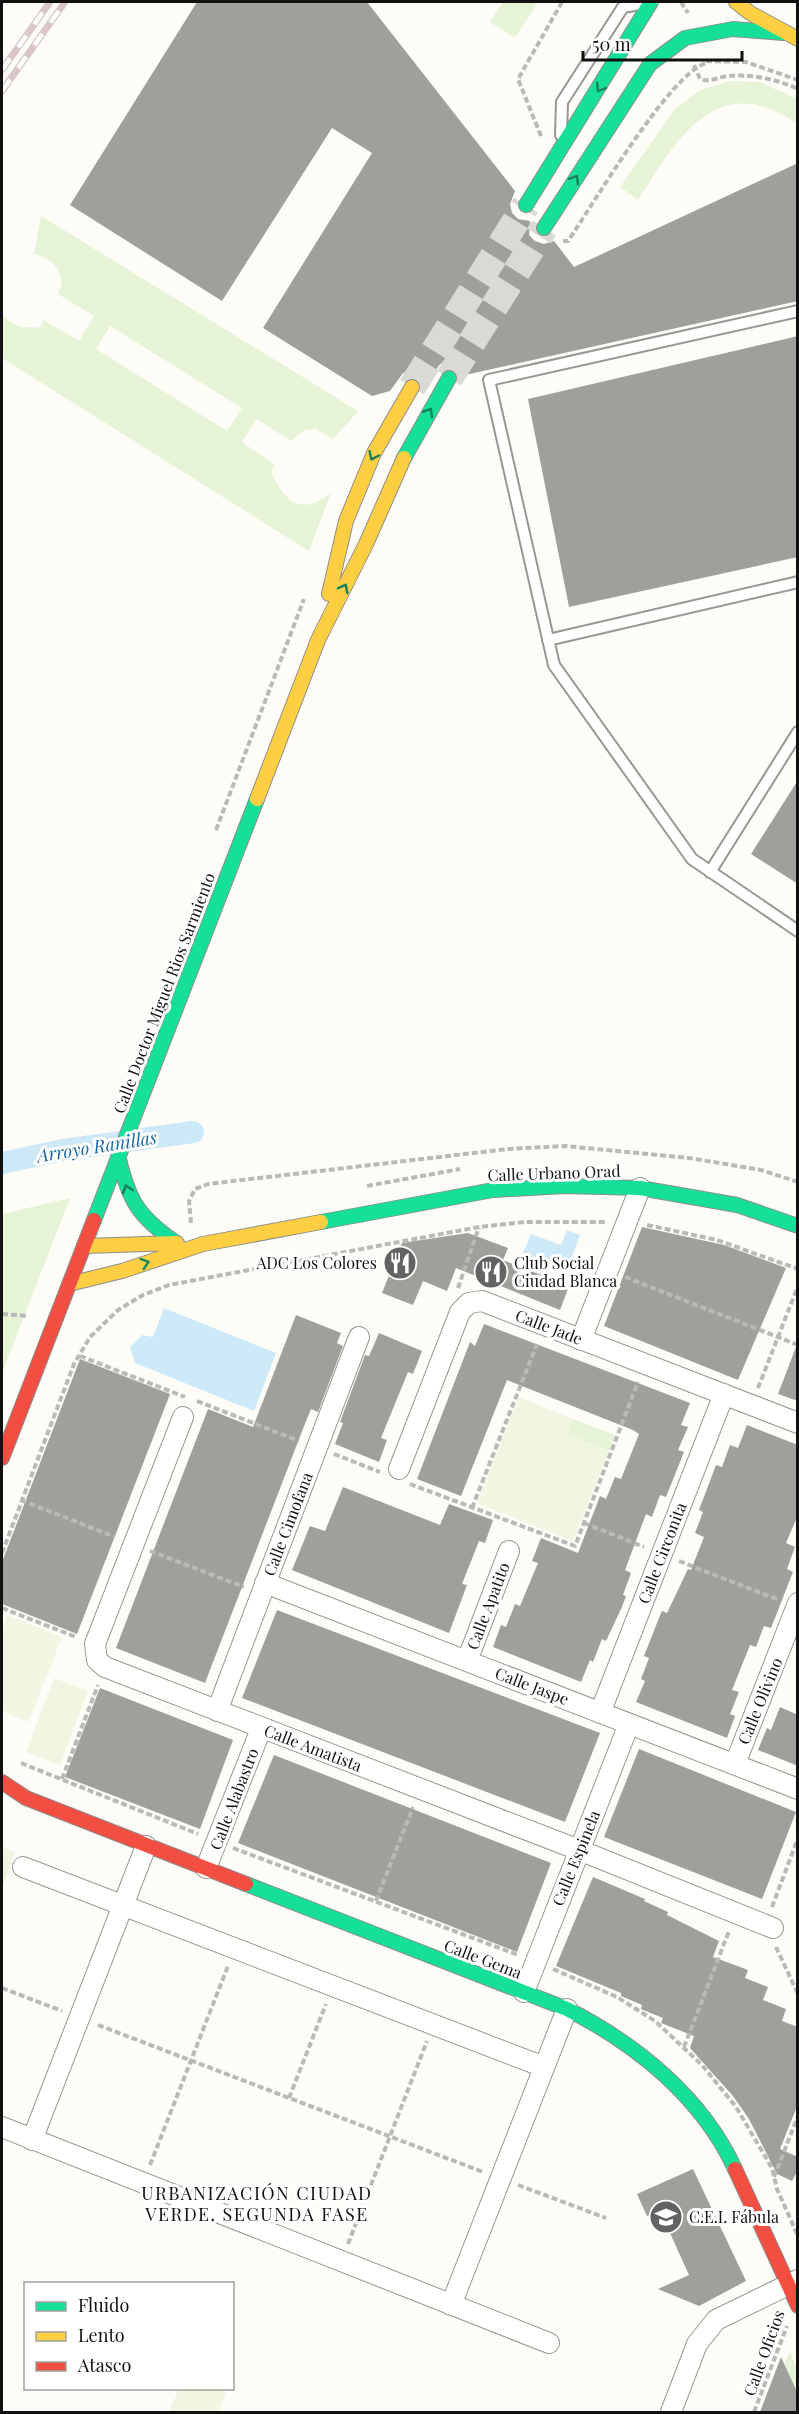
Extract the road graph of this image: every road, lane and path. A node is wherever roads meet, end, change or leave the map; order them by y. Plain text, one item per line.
1 (562, 2) edge
2 (651, 2) edge
3 (736, 2) edge
4 (783, 33) junction
5 (798, 39) edge
6 (703, 55) dead end
7 (692, 59) dead end
8 (706, 63) junction
9 (695, 67) junction
10 (798, 80) edge
11 (798, 89) edge
12 (543, 140) dead end
13 (560, 150) junction
14 (526, 205) tunnel mouth
15 (544, 228) tunnel mouth
16 (554, 241) dead end
17 (798, 311) edge
18 (449, 378) tunnel mouth
19 (412, 387) tunnel mouth
20 (798, 582) edge
21 (305, 598) dead end
22 (318, 640) junction
23 (548, 640) junction
24 (798, 732) edge
25 (212, 840) dead end
26 (710, 872) junction
27 (798, 931) edge
28 (119, 1159) junction
29 (640, 1188) junction
30 (626, 1223) junction
31 (798, 1226) edge
32 (479, 1227) junction
33 (175, 1242) junction
34 (203, 1244) junction
35 (84, 1246) junction
36 (798, 1269) edge
37 (122, 1271) junction
38 (608, 1271) junction
39 (69, 1284) junction
40 (798, 1286) edge
41 (469, 1303) junction
42 (2, 1314) edge
43 (29, 1316) dead end
44 (544, 1325) junction
45 (359, 1337) dead end
46 (778, 1337) junction
47 (581, 1340) junction
48 (798, 1345) edge
49 (645, 1364) junction
50 (724, 1395) junction
51 (750, 1405) junction
52 (183, 1417) dead end
53 (798, 1423) edge
54 (317, 1448) junction
55 (2, 1458) edge
56 (396, 1475) junction
57 (472, 1508) junction
58 (584, 1524) junction
59 (509, 1551) dead end
60 (2, 1553) edge
61 (662, 1554) junction
62 (265, 1583) junction
63 (797, 1605) edge
64 (2, 1608) edge
65 (95, 1644) junction
66 (467, 1661) junction
67 (105, 1667) junction
68 (217, 1711) junction
69 (600, 1713) junction
70 (629, 1724) junction
71 (261, 1729) junction
72 (735, 1764) junction
73 (62, 1779) dead end
74 (2, 1782) edge
75 (420, 1790) junction
76 (798, 1790) edge
77 (2, 1795) edge
78 (26, 1798) junction
79 (146, 1846) junction
80 (579, 1850) junction
81 (23, 1867) dead end
82 (206, 1868) junction
83 (376, 1901) dead end
84 (123, 1906) junction
85 (736, 1913) junction
86 (772, 1928) dead end
87 (235, 1949) junction
88 (333, 1986) junction
89 (2, 1988) edge
90 (524, 1992) junction
91 (567, 2009) junction
92 (79, 2018) junction
93 (433, 2025) junction
94 (684, 2048) dead end
95 (191, 2061) junction
96 (544, 2067) junction
97 (289, 2098) junction
98 (798, 2116) edge
99 (2, 2127) edge
100 (390, 2136) junction
101 (32, 2139) junction
102 (774, 2177) dead end
103 (500, 2178) junction
104 (143, 2183) junction
105 (606, 2218) dead end
106 (341, 2261) junction
107 (794, 2293) edge
108 (451, 2305) junction
109 (549, 2343) dead end
110 (671, 2412) edge
111 (754, 2412) edge

1 - 12 path
2 -> 13 main road
2 - 13 lane
3 - 4 main road
4 - 5 main road
15 -> 4 main road
6 - 8 path
7 - 9 path
8 - 9 path
8 - 10 path
9 - 11 path
9 - 16 path
13 - 14 main road
17 - 23 lane
22 -> 18 main road, Calle Doctor Miguel Rios Sarmiento
19 -> 22 main road, Calle Doctor Miguel Rios Sarmiento
20 - 23 lane
21 - 25 path
22 - 28 main road, Calle Doctor Miguel Rios Sarmiento
23 - 26 lane
24 - 26 lane
26 - 27 lane
33 -> 28 main road
28 - 35 main road, Calle Doctor Miguel Rios Sarmiento
29 - 30 street
29 - 31 main road, Calle Urbano Orad
29 - 34 main road, Calle Urbano Orad
30 - 32 path
30 - 36 path
30 - 38 street
32 - 41 path
32 - 60 path
33 - 34 main road, Calle Urbano Orad
33 - 35 main road, Calle Urbano Orad
37 -> 34 main road, Calle Urbano Orad
35 - 37 main road
35 - 39 main road, Calle Doctor Miguel Rios Sarmiento
37 - 39 main road, Calle Urbano Orad
38 - 46 path
38 - 47 street
39 - 55 main road, Calle Doctor Miguel Rios Sarmiento
40 - 46 path
41 - 44 street, Calle Jade
41 - 56 street
42 - 43 path
44 - 47 street, Calle Jade
44 - 57 path
45 - 54 street, Calle Cimofana
46 - 48 path
46 - 51 path
47 - 49 street, Calle Jade
49 - 50 street, Calle Jade
49 - 58 path
50 - 51 street, Calle Jade
50 - 61 street, Calle Circonita
51 - 53 street, Calle Jade
52 - 65 street
54 - 56 path
54 - 62 street, Calle Cimofana
56 - 57 path
57 - 58 path
58 - 61 path
59 - 66 street, Calle Apatito
61 - 63 path
61 - 69 street, Calle Circonita
62 - 66 street, Calle Jaspe
62 - 68 street, Calle Cimofana
63 - 72 street, Calle Olivino
64 - 65 path
65 - 67 street
66 - 69 street, Calle Jaspe
67 - 68 street, Calle Amatista
67 - 73 path
68 - 71 street, Calle Amatista
69 - 70 street, Calle Jaspe
70 - 72 street, Calle Jaspe
70 - 80 street, Calle Espinela
71 - 75 street, Calle Amatista
71 - 82 street, Calle Alabastro
72 - 76 street, Calle Jaspe
74 - 78 main road, Calle Gema
75 - 80 street, Calle Amatista
75 - 83 path
77 - 78 main road, Calle Gema
78 - 79 main road, Calle Gema
79 - 82 main road, Calle Gema
79 - 84 street
80 - 85 street, Calle Amatista
80 - 90 street, Calle Espinela
81 - 84 street
82 - 90 main road, Calle Gema
84 - 87 street
84 - 92 street
85 - 86 street, Calle Amatista
85 - 94 path
87 - 88 street
87 - 95 path
88 - 93 street
88 - 97 path
89 - 92 path
90 - 91 main road, Calle Gema
91 - 96 street
91 - 107 main road, Calle Gema
92 - 95 path
92 - 101 street
93 - 96 street
93 - 100 path
95 - 97 path
95 - 104 path
96 - 103 street
97 - 100 path
98 - 102 path
99 - 101 street
100 - 103 path
100 - 106 path
101 - 104 street
103 - 105 path
103 - 108 street
104 - 106 street
106 - 108 street
107 - 110 street
107 - 111 path, Calle Oficios
108 - 109 street

